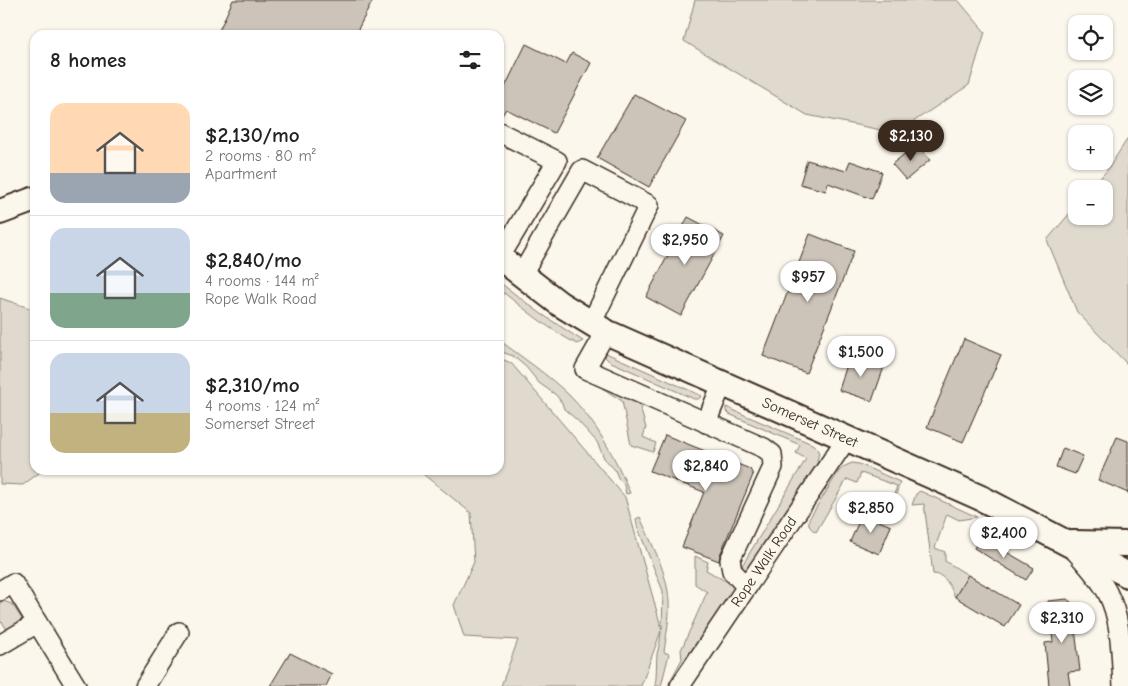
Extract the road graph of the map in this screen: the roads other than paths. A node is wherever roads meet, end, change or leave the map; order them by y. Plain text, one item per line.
1 (504, 134) edge
2 (30, 201) edge
3 (0, 212) edge
4 (504, 249) edge
5 (504, 261) edge
6 (522, 274) junction
7 (598, 328) junction
8 (722, 384) junction
9 (706, 423) junction
10 (847, 438) junction
11 (1068, 543) junction
12 (1128, 544) edge
13 (1128, 575) edge
14 (747, 587) junction
15 (7, 588) edge
16 (37, 622) junction
17 (180, 632) dead end
18 (0, 645) edge
19 (76, 686) edge
20 (145, 686) edge
21 (680, 686) edge
22 (1123, 686) edge

1 - 4 street
2 - 3 main road
5 - 6 main road, Somerset Street
6 - 7 main road, Somerset Street
6 - 7 street
7 - 8 main road, Somerset Street
7 - 9 street
8 - 9 street
8 - 10 main road, Somerset Street
9 - 14 street
10 - 11 main road, Somerset Street
10 - 14 street, Rope Walk Road
11 - 12 main road
11 - 13 main road, Somerset Street
11 - 22 street
14 - 21 street, Rope Walk Road
15 - 16 street
16 - 18 street
16 - 19 street
17 - 20 street

